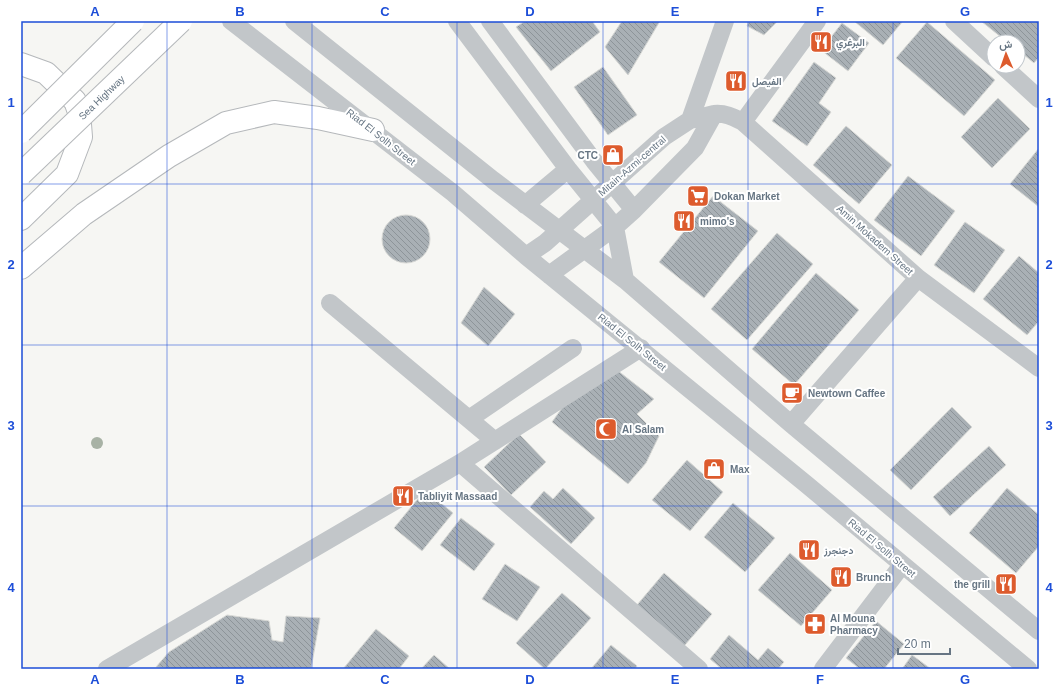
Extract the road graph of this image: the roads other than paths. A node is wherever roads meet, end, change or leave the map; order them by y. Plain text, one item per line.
1 (133, 21) edge
2 (181, 21) edge
3 (231, 21) edge
4 (294, 21) edge
5 (457, 21) edge
6 (490, 21) edge
7 (725, 21) edge
8 (816, 21) edge
9 (954, 21) edge
10 (986, 51) edge
11 (21, 64) edge
12 (1012, 74) edge
13 (1039, 99) edge
14 (714, 114) junction
15 (690, 120) junction
16 (743, 122) junction
17 (373, 130) junction
18 (21, 132) edge
19 (568, 169) junction
20 (21, 174) edge
21 (612, 183) junction
22 (594, 199) junction
23 (525, 205) junction
24 (634, 210) junction
25 (21, 219) edge
26 (615, 227) junction
27 (559, 230) junction
28 (585, 249) junction
29 (526, 256) junction
30 (21, 268) edge
31 (549, 275) junction
32 (918, 278) junction
33 (624, 280) junction
34 (330, 303) dead end
35 (573, 348) dead end
36 (641, 348) junction
37 (1039, 368) edge
38 (469, 419) junction
39 (790, 424) junction
40 (495, 441) junction
41 (460, 463) junction
42 (902, 565) junction
43 (1039, 631) edge
44 (689, 666) edge
45 (107, 669) edge
46 (823, 669) edge
47 (1028, 669) edge

1 - 18 highway, bridge
2 - 20 highway, Sea Highway, bridge
3 - 17 street, Riad El Solh Street
4 - 23 street
5 - 19 street
6 - 21 street
7 - 15 street
8 - 16 street
9 - 10 street
11 - 25 highway
12 - 13 street
14 - 15 street, Mitain-Azmi-central
14 - 16 street, Amin Mokadem Street
14 - 24 street
15 - 21 street, Mitain-Azmi-central
16 - 32 street, Amin Mokadem Street
17 - 29 street, Riad El Solh Street
17 - 30 highway
19 - 22 street
19 - 23 street
21 - 22 street, Mitain-Azmi-central
21 - 24 street
22 - 26 street
22 - 27 street, Mitain-Azmi-central
23 - 27 street
24 - 26 street
26 - 28 street
26 - 33 street
27 - 28 street
27 - 29 street, Mitain-Azmi-central
28 - 31 street
28 - 33 street
29 - 31 street, Riad El Solh Street
31 - 36 street, Riad El Solh Street
32 - 37 street, Amin Mokadem Street
32 - 39 street
33 - 39 street
34 - 38 street
35 - 38 street
36 - 40 street
36 - 42 street, Riad El Solh Street
38 - 40 street
39 - 43 street
40 - 41 street
41 - 44 street
41 - 45 street
42 - 46 street
42 - 47 street, Riad El Solh Street

